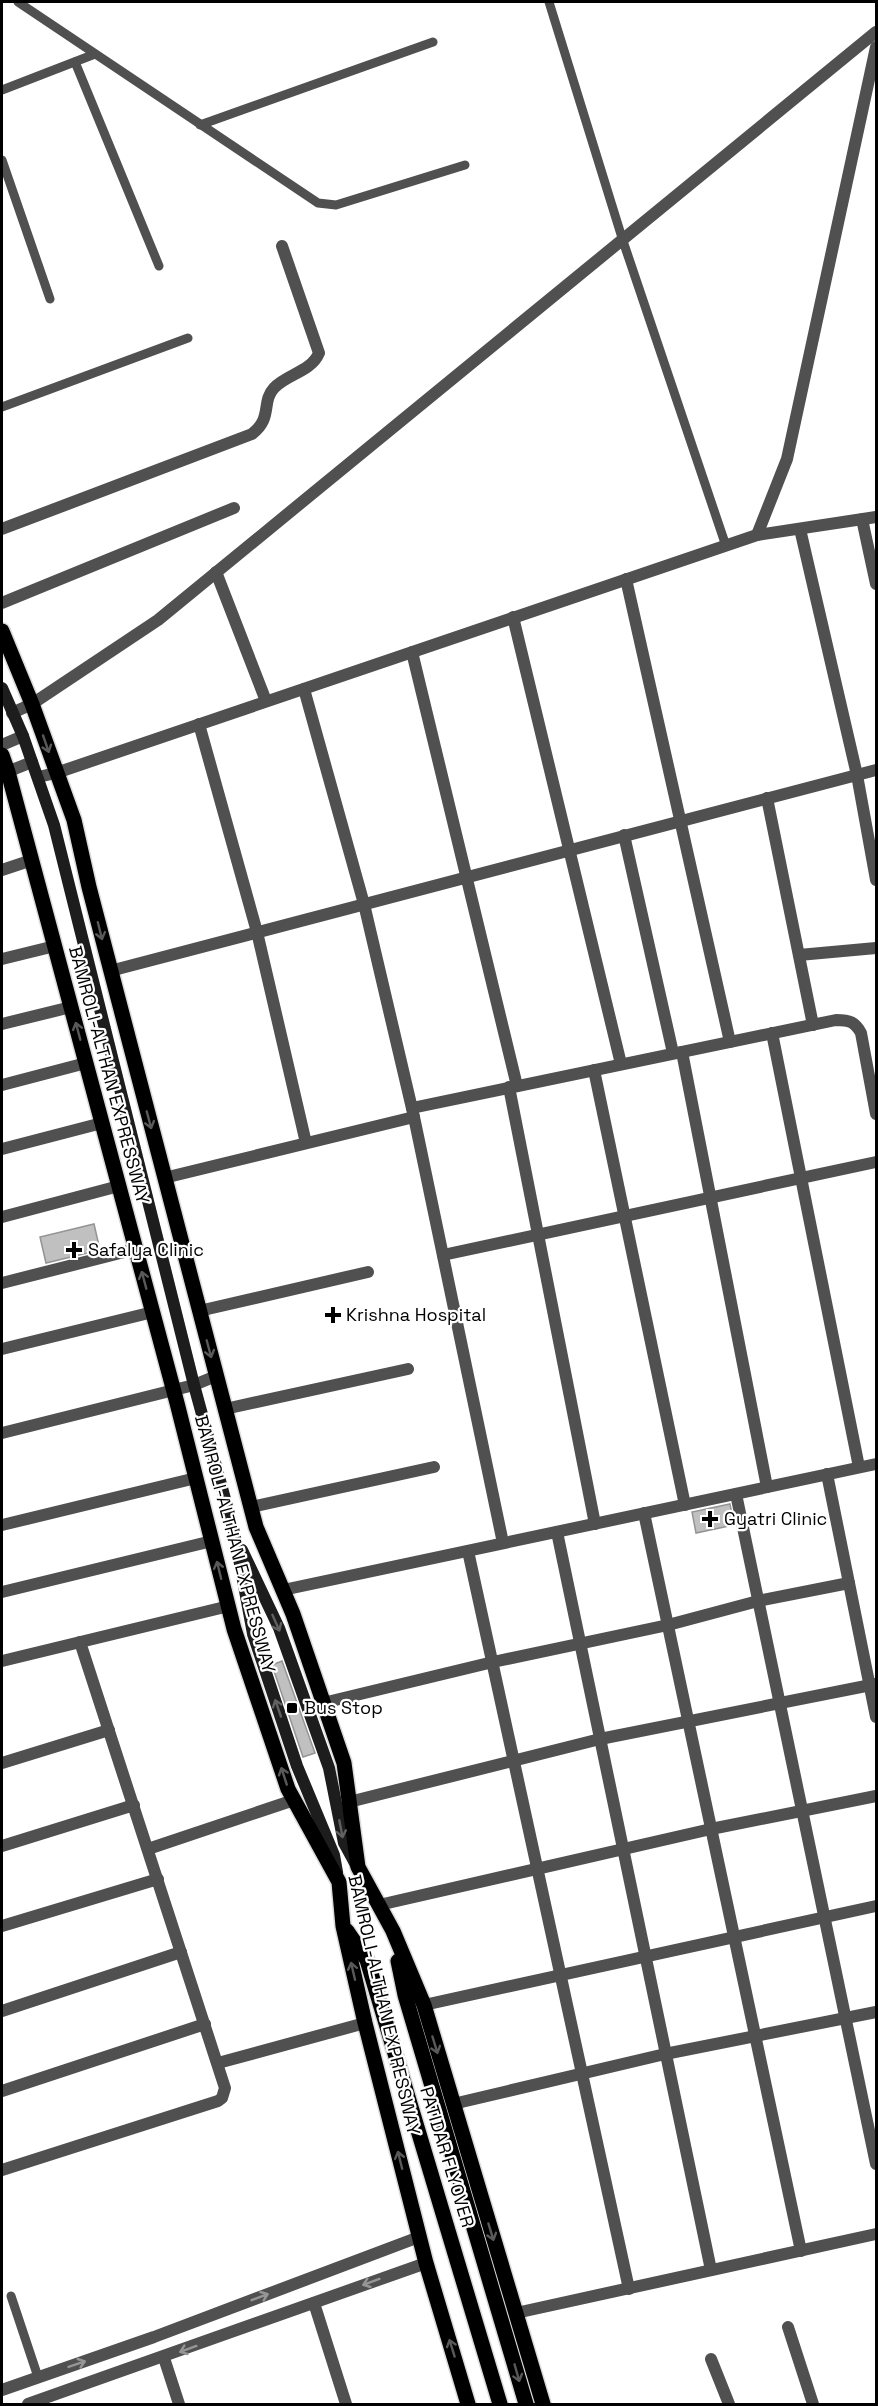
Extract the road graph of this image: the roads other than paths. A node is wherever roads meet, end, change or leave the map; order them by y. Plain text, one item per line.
1 (18, 2) edge
2 (549, 2) edge
3 (876, 32) edge
4 (433, 42) dead end
5 (876, 47) edge
6 (95, 54) junction
7 (75, 62) junction
8 (2, 90) edge
9 (200, 125) junction
10 (2, 160) edge
11 (465, 165) dead end
12 (623, 241) junction
13 (282, 246) dead end
14 (159, 266) dead end
15 (50, 299) dead end
16 (188, 339) dead end
17 (2, 407) edge
18 (234, 508) dead end
19 (876, 517) edge
20 (862, 519) junction
21 (2, 529) edge
22 (800, 529) junction
23 (757, 535) junction
24 (726, 546) junction
25 (216, 572) junction
26 (626, 579) junction
27 (876, 584) edge
28 (2, 603) edge
29 (513, 617) junction
30 (2, 631) edge
31 (412, 652) junction
32 (2, 688) edge
33 (304, 689) junction
34 (266, 701) junction
35 (32, 704) junction
36 (12, 713) junction
37 (199, 724) junction
38 (23, 736) junction
39 (2, 745) edge
40 (2, 755) edge
41 (32, 762) junction
42 (876, 770) edge
43 (5, 773) edge
44 (56, 773) junction
45 (857, 775) junction
46 (38, 777) junction
47 (767, 798) junction
48 (679, 820) junction
49 (624, 836) junction
50 (570, 850) junction
51 (32, 860) junction
52 (2, 870) edge
53 (467, 877) junction
54 (876, 880) edge
55 (364, 904) junction
56 (257, 932) junction
57 (55, 946) junction
58 (876, 948) edge
59 (799, 955) junction
60 (2, 959) edge
61 (110, 971) junction
62 (71, 1006) junction
63 (2, 1024) edge
64 (813, 1025) junction
65 (772, 1033) junction
66 (730, 1042) junction
67 (678, 1052) junction
68 (86, 1063) junction
69 (621, 1064) junction
70 (594, 1070) junction
71 (2, 1085) edge
72 (513, 1087) junction
73 (413, 1112) junction
74 (876, 1114) edge
75 (102, 1123) junction
76 (306, 1143) junction
77 (2, 1149) edge
78 (876, 1162) edge
79 (801, 1177) junction
80 (164, 1178) junction
81 (119, 1186) junction
82 (711, 1199) junction
83 (624, 1215) junction
84 (2, 1217) edge
85 (538, 1234) junction
86 (136, 1249) junction
87 (443, 1256) junction
88 (368, 1272) dead end
89 (2, 1283) edge
90 (199, 1311) junction
91 (153, 1312) junction
92 (2, 1349) edge
93 (408, 1369) dead end
94 (216, 1376) junction
95 (194, 1385) junction
96 (172, 1390) junction
97 (225, 1409) junction
98 (2, 1433) edge
99 (876, 1464) edge
100 (434, 1467) dead end
101 (859, 1467) junction
102 (827, 1474) junction
103 (196, 1478) junction
104 (767, 1487) junction
105 (736, 1494) junction
106 (685, 1505) junction
107 (251, 1507) junction
108 (645, 1513) junction
109 (595, 1524) junction
110 (2, 1525) edge
111 (234, 1532) junction
112 (557, 1532) junction
113 (212, 1541) junction
114 (503, 1543) junction
115 (468, 1551) junction
116 (849, 1583) junction
117 (283, 1590) junction
118 (2, 1592) edge
119 (758, 1601) junction
120 (229, 1606) junction
121 (668, 1625) junction
122 (80, 1642) junction
123 (580, 1645) junction
124 (2, 1661) edge
125 (493, 1662) junction
126 (873, 1685) edge
127 (323, 1703) junction
128 (780, 1704) junction
129 (876, 1717) edge
130 (689, 1722) junction
131 (109, 1730) junction
132 (600, 1739) junction
133 (514, 1760) junction
134 (2, 1764) edge
135 (876, 1796) edge
136 (294, 1800) junction
137 (349, 1802) junction
138 (134, 1805) junction
139 (802, 1810) junction
140 (711, 1829) junction
141 (2, 1846) edge
142 (148, 1849) junction
143 (623, 1849) junction
144 (357, 1867) junction
145 (538, 1869) junction
146 (158, 1879) junction
147 (339, 1882) junction
148 (379, 1905) junction
149 (876, 1906) edge
150 (825, 1916) junction
151 (2, 1926) edge
152 (343, 1926) junction
153 (393, 1931) junction
154 (734, 1936) junction
155 (182, 1952) junction
156 (645, 1955) junction
157 (561, 1975) junction
158 (424, 2005) junction
159 (2, 2011) edge
160 (876, 2013) edge
161 (846, 2019) junction
162 (365, 2023) junction
163 (205, 2024) junction
164 (755, 2035) junction
165 (665, 2054) junction
166 (218, 2062) junction
167 (582, 2074) junction
168 (2, 2091) edge
169 (453, 2104) junction
170 (876, 2164) edge
171 (2, 2170) edge
172 (876, 2235) edge
173 (419, 2236) junction
174 (801, 2251) junction
175 (426, 2263) junction
176 (711, 2270) junction
177 (628, 2289) junction
178 (11, 2296) dead end
179 (314, 2303) junction
180 (516, 2313) junction
181 (788, 2327) dead end
182 (164, 2358) junction
183 (711, 2359) dead end
184 (38, 2378) junction
185 (2, 2390) edge
186 (28, 2404) edge
187 (178, 2404) edge
188 (346, 2404) edge
189 (468, 2404) edge
190 (500, 2404) edge
191 (526, 2404) edge
192 (543, 2404) edge
193 (729, 2404) edge
194 (813, 2404) edge

1 - 6 lane
2 - 12 lane
3 - 12 street
4 - 9 lane
5 - 23 street
6 - 7 lane
6 - 9 lane
7 - 8 lane
7 - 14 lane
9 - 11 lane
10 - 15 lane
12 - 24 lane
12 - 25 street
13 - 21 street
16 - 17 lane
18 - 28 street
19 - 20 street
20 - 22 street
20 - 27 street
22 - 23 street
22 - 45 street
23 - 24 street
24 - 26 street
25 - 34 street
25 - 35 street
26 - 29 street
26 - 48 street
29 - 31 street
29 - 50 street
30 - 35 main road
31 - 33 street
31 - 53 street
32 - 36 main road, BAMROLI-ALTHAN EXPRESSWAY
33 - 34 street
33 - 55 street
34 - 37 street
35 - 36 street
35 -> 44 main road
36 - 38 main road, BAMROLI-ALTHAN EXPRESSWAY
37 - 44 street
37 - 56 street
38 - 39 street
38 - 41 main road, BAMROLI-ALTHAN EXPRESSWAY
40 - 43 main road, BAMROLI-ALTHAN EXPRESSWAY
41 - 43 street
41 - 46 main road, BAMROLI-ALTHAN EXPRESSWAY
42 - 45 street
43 - 51 main road, BAMROLI-ALTHAN EXPRESSWAY
44 - 46 street
44 -> 61 main road
45 - 47 street
45 - 54 street
46 - 95 main road, BAMROLI-ALTHAN EXPRESSWAY
47 - 48 street
47 - 59 street
48 - 49 street
48 - 66 street
49 - 50 street
49 - 67 street
50 - 53 street
50 - 69 street
51 - 52 street
51 - 57 main road, BAMROLI-ALTHAN EXPRESSWAY
53 - 55 street
53 - 72 street
55 - 56 street
55 - 73 street
56 - 61 street
56 - 76 street
57 - 60 street
57 - 62 main road, BAMROLI-ALTHAN EXPRESSWAY
58 - 59 street
59 - 64 street
61 -> 80 main road
62 - 63 street
68 -> 62 main road, BAMROLI-ALTHAN EXPRESSWAY
64 - 65 street
64 - 74 street
65 - 66 street
65 - 79 street
66 - 67 street
67 - 69 street
67 - 82 street
68 - 71 street
68 - 75 main road, BAMROLI-ALTHAN EXPRESSWAY
69 - 70 street
70 - 72 street
70 - 83 street
72 - 73 street
72 - 85 street
73 - 76 street
73 - 87 street
75 - 77 street
75 - 81 main road, BAMROLI-ALTHAN EXPRESSWAY
76 - 80 street
78 - 79 street
79 - 82 street
79 - 101 street
80 - 90 main road
81 - 84 street
81 - 86 main road, BAMROLI-ALTHAN EXPRESSWAY
82 - 83 street
82 - 104 street
83 - 85 street
83 - 106 street
85 - 87 street
85 - 109 street
86 - 89 street
91 -> 86 main road, BAMROLI-ALTHAN EXPRESSWAY
87 - 114 street
88 - 90 street
90 -> 94 main road
91 - 92 street
91 - 96 main road, BAMROLI-ALTHAN EXPRESSWAY
93 - 97 street
94 - 95 street
94 - 97 main road
95 - 96 street
95 - 111 main road, BAMROLI-ALTHAN EXPRESSWAY
96 - 98 street
96 - 103 main road, BAMROLI-ALTHAN EXPRESSWAY
97 - 107 main road
99 - 101 street
100 - 107 street
101 - 102 street
102 - 104 street
102 - 116 street
103 - 110 street
103 - 113 main road, BAMROLI-ALTHAN EXPRESSWAY
104 - 105 street
105 - 106 street
105 - 119 street
106 - 108 street
107 - 117 main road
108 - 109 street
108 - 121 street
109 - 112 street
111 -> 144 main road
147 -> 111 main road
112 - 114 street
112 - 123 street
113 - 118 street
120 -> 113 main road, BAMROLI-ALTHAN EXPRESSWAY
114 - 115 street
115 - 117 street
115 - 125 street
116 - 119 street
116 - 126 street
117 - 127 main road
119 - 121 street
119 - 128 street
120 - 122 street
136 -> 120 main road, BAMROLI-ALTHAN EXPRESSWAY
121 - 123 street
121 - 130 street
122 - 124 street
122 - 131 street
123 - 125 street
123 - 132 street
125 - 127 street
125 - 133 street
126 - 128 street
126 - 129 street
127 - 137 main road
128 - 130 street
128 - 139 street
130 - 132 street
130 - 140 street
131 - 134 street
131 - 138 street
132 - 133 street
132 - 143 street
133 - 137 street
133 - 145 street
135 - 139 street
136 - 142 street
136 - 147 main road, BAMROLI-ALTHAN EXPRESSWAY
137 - 144 main road
138 - 141 street
138 - 142 street
139 - 140 street
139 - 150 street
140 - 143 street
140 - 154 street
142 - 146 street
143 - 145 street
143 - 156 street
144 - 148 main road
145 - 148 street
145 - 157 street
146 - 151 street
146 - 155 street
147 - 152 main road, BAMROLI-ALTHAN EXPRESSWAY
148 - 153 main road
149 - 150 street
150 - 154 street
150 - 161 street
162 -> 152 main road, BAMROLI-ALTHAN EXPRESSWAY
152 - 190 main road, PATIDAR FLYOVER
153 - 158 main road, BAMROLI-ALTHAN EXPRESSWAY
153 -> 191 main road, PATIDAR FLYOVER
154 - 156 street
154 - 164 street
155 - 159 street
155 - 163 street
156 - 157 street
156 - 165 street
157 - 158 street
157 - 167 street
158 -> 169 main road, BAMROLI-ALTHAN EXPRESSWAY
160 - 161 street
161 - 164 street
161 - 170 street
162 - 166 street
173 -> 162 main road, BAMROLI-ALTHAN EXPRESSWAY
163 - 166 street
163 - 168 street
164 - 165 street
164 - 174 street
165 - 167 street
165 - 176 street
166 - 171 street
167 - 169 street
167 - 177 street
169 -> 180 main road, BAMROLI-ALTHAN EXPRESSWAY
172 - 174 street
173 - 175 main road, BAMROLI-ALTHAN EXPRESSWAY
184 -> 173 street
174 - 176 street
175 -> 179 street
189 -> 175 main road, BAMROLI-ALTHAN EXPRESSWAY
176 - 177 street
177 - 180 street
178 - 184 lane
179 -> 182 street
179 - 188 street
180 - 192 main road, BAMROLI-ALTHAN EXPRESSWAY
181 - 194 street
182 - 186 street
182 - 187 street
183 - 193 street
184 - 185 street

